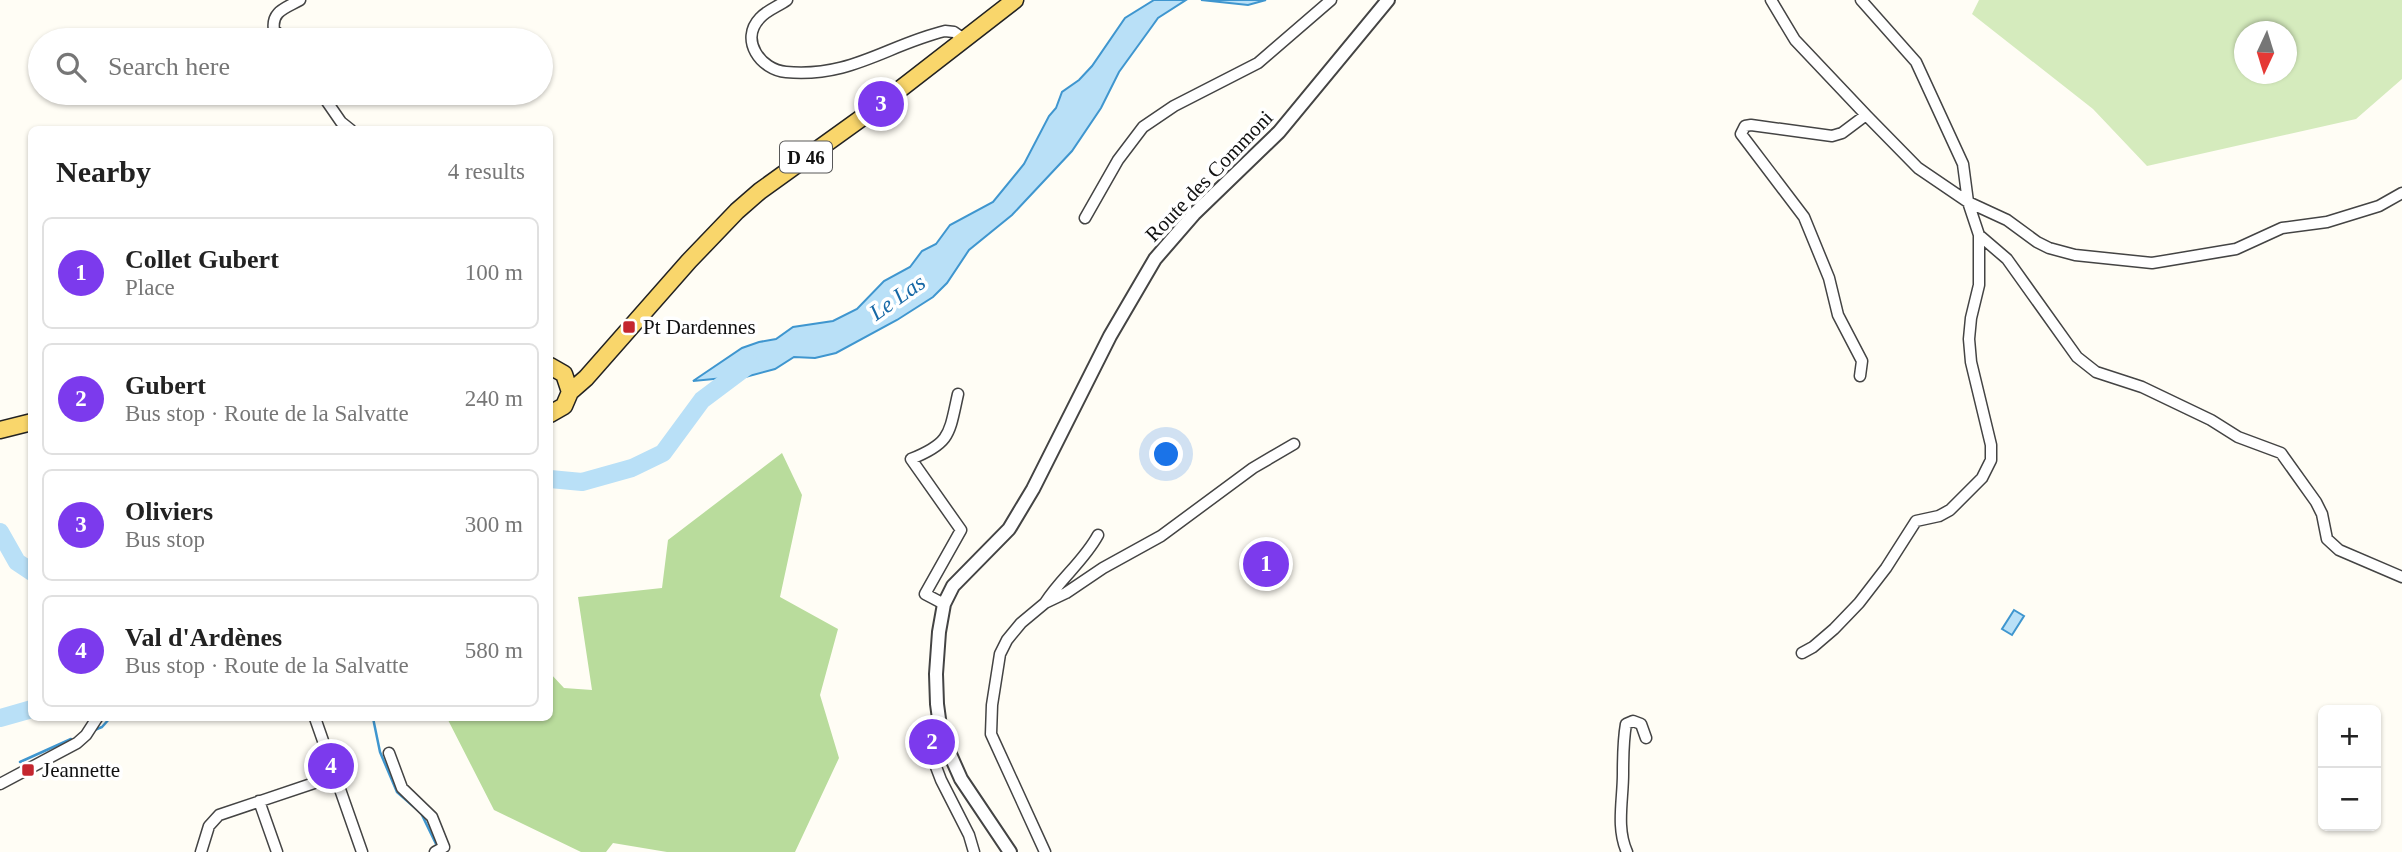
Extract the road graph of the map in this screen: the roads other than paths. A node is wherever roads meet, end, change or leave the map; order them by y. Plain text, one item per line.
1 (300, 0) edge
2 (787, 0) edge
3 (1015, 0) edge
4 (1331, 0) edge
5 (1388, 0) edge
6 (1771, 0) edge
7 (1861, 0) edge
8 (274, 28) edge
9 (964, 40) junction
10 (329, 105) edge
11 (1866, 115) junction
12 (346, 126) edge
13 (2402, 193) edge
14 (1968, 202) junction
15 (1085, 218) dead end
16 (1979, 235) junction
17 (601, 358) junction
18 (554, 368) edge
19 (1860, 376) dead end
20 (570, 392) junction
21 (958, 394) dead end
22 (553, 412) edge
23 (28, 423) edge
24 (0, 430) edge
25 (1294, 444) dead end
26 (1098, 535) dead end
27 (2402, 577) edge
28 (1045, 603) junction
29 (944, 604) junction
30 (1802, 653) dead end
31 (95, 721) edge
32 (316, 721) edge
33 (941, 734) junction
34 (1646, 738) dead end
35 (389, 753) dead end
36 (335, 776) junction
37 (0, 784) edge
38 (259, 801) junction
39 (437, 851) edge
40 (201, 852) edge
41 (277, 852) edge
42 (362, 852) edge
43 (974, 852) edge
44 (1010, 852) edge
45 (1045, 852) edge
46 (1626, 852) edge

1 - 8 street
2 - 9 street
3 - 9 main road, D 46
4 - 15 street
5 - 29 street, Route des Commoni
6 - 11 street
7 - 14 street
9 - 17 main road, D 46
10 - 12 street
11 - 14 street
11 - 19 street
13 - 14 street
14 - 16 street
16 - 27 street
16 - 30 street
17 - 18 main road, D 46
17 - 20 main road, D 46
18 - 20 main road
20 - 22 main road
21 - 29 street
23 - 24 main road
25 - 28 street
26 - 28 street
28 - 45 street
29 - 33 street
31 - 37 street
32 - 36 street
33 - 43 street
33 - 44 street
34 - 46 street
35 - 39 street
36 - 38 street
36 - 42 street
38 - 40 street
38 - 41 street

